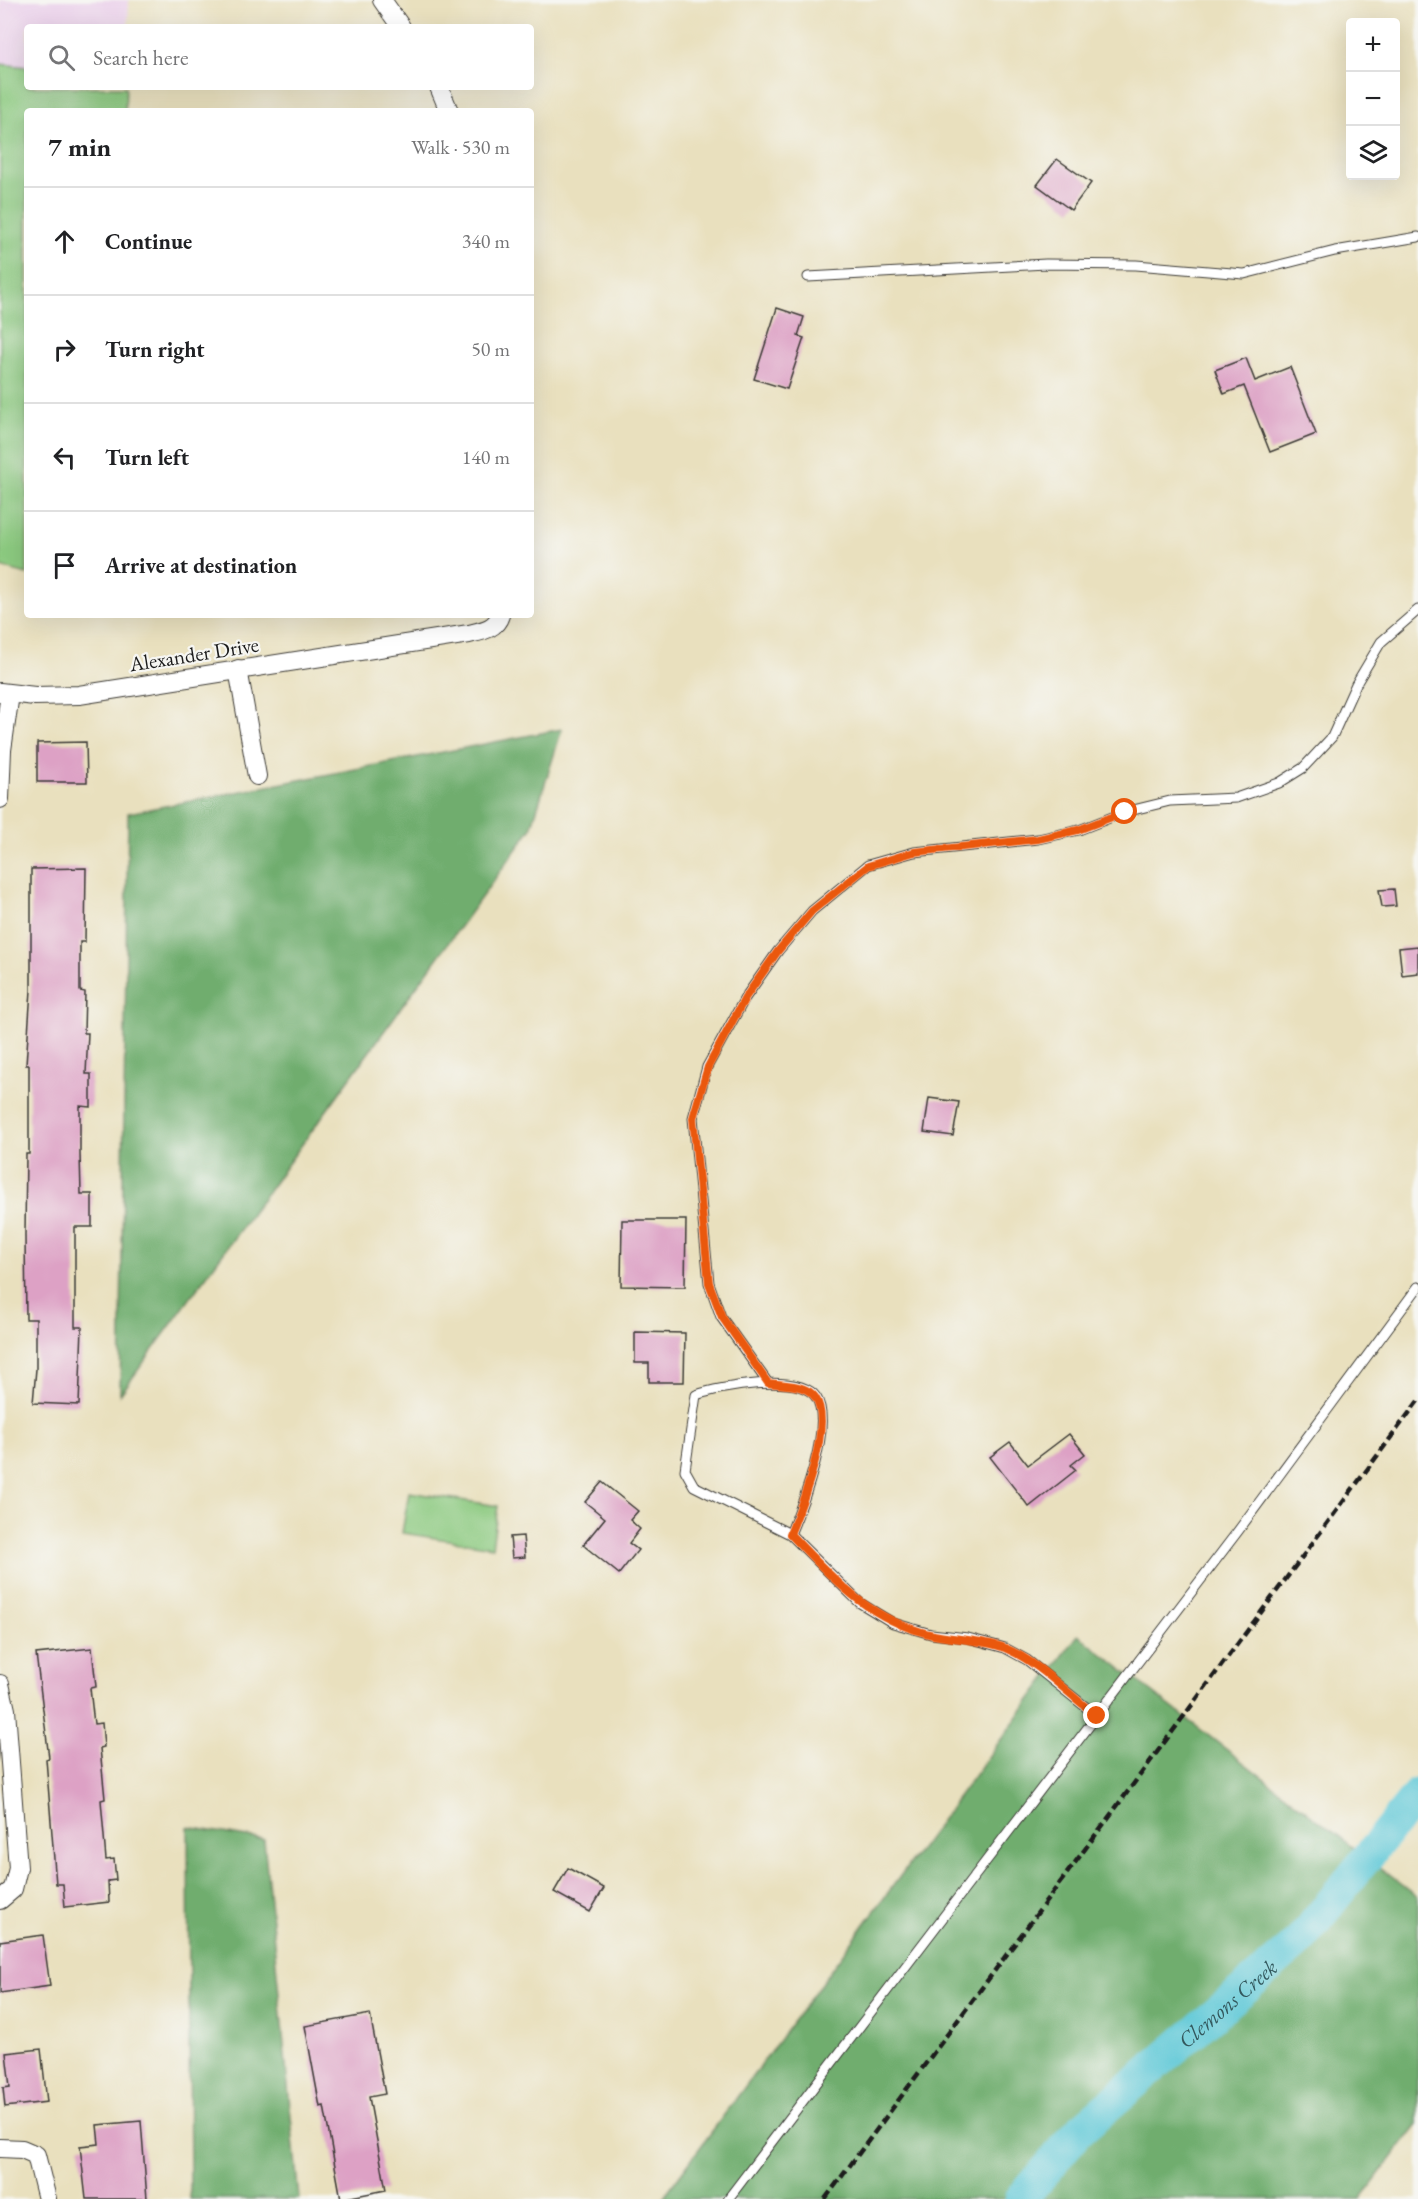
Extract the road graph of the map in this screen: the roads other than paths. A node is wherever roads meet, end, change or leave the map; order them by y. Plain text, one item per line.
1 (382, 0) edge
2 (399, 24) edge
3 (440, 90) edge
4 (448, 108) edge
5 (1418, 237) edge
6 (808, 278) dead end
7 (1418, 610) edge
8 (499, 618) edge
9 (238, 669) junction
10 (5, 693) edge
11 (257, 776) dead end
12 (0, 799) edge
13 (1418, 1287) edge
14 (768, 1383) junction
15 (790, 1534) junction
16 (0, 1684) edge
17 (1097, 1716) junction
18 (0, 1900) edge
19 (0, 2148) edge
20 (47, 2199) edge
21 (728, 2199) edge

1 - 2 street
3 - 4 street
5 - 6 lane
7 - 14 lane
8 - 9 street, Alexander Drive
9 - 10 street, Alexander Drive
9 - 11 street
10 - 12 street
13 - 17 lane
14 - 15 lane
14 - 15 lane
15 - 17 lane
16 - 18 street
17 - 21 lane
19 - 20 street

